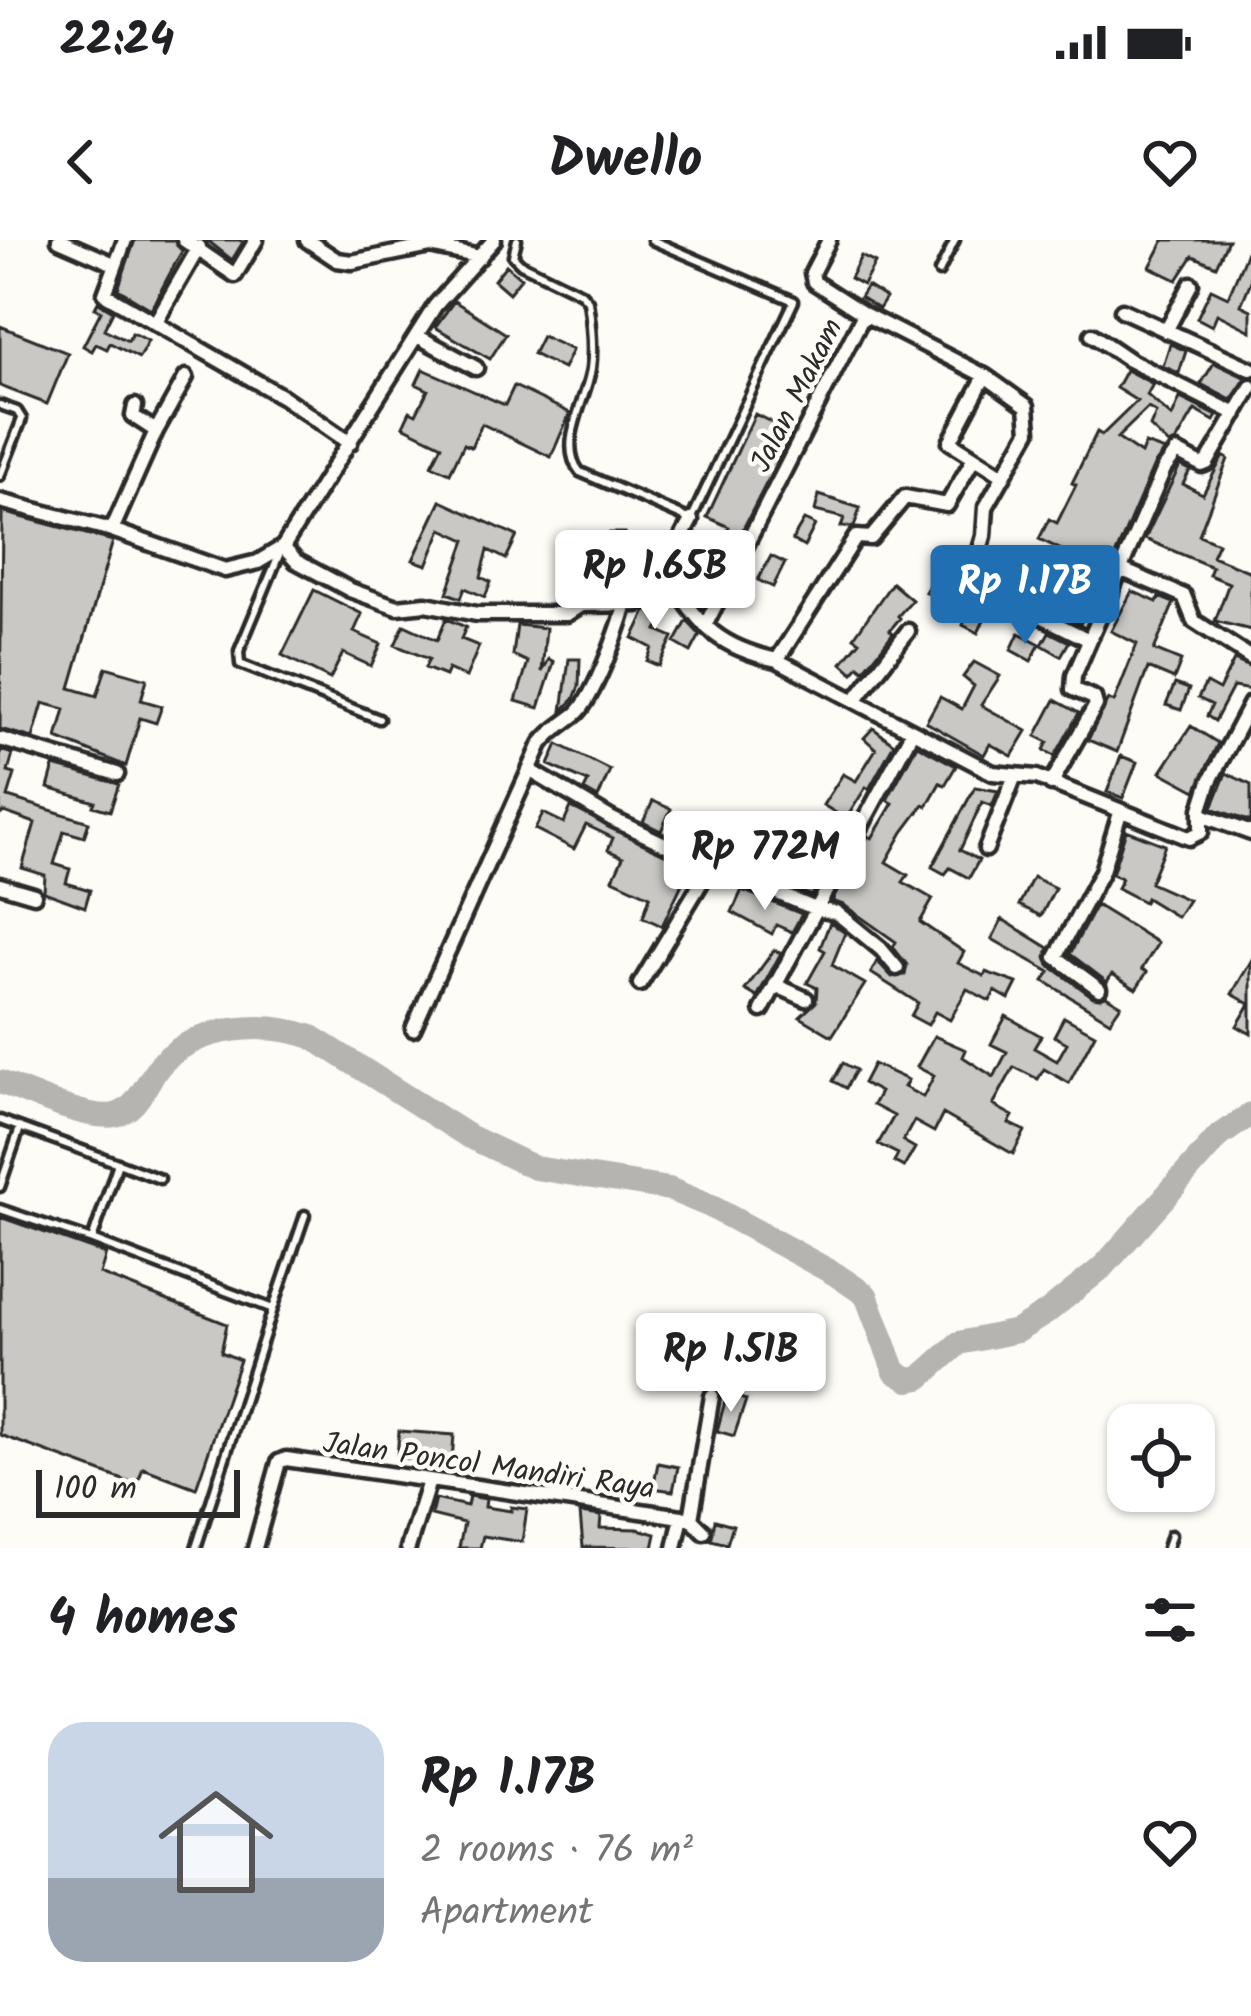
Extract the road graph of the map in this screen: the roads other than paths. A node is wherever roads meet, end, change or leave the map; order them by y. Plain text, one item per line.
1 (59, 240) edge
2 (125, 240) edge
3 (184, 240) edge
4 (256, 240) edge
5 (307, 240) edge
6 (494, 240) edge
7 (517, 240) edge
8 (652, 240) edge
9 (829, 240) edge
10 (955, 240) edge
11 (199, 248) junction
12 (480, 257) junction
13 (113, 264) junction
14 (939, 272) dead end
15 (1191, 284) dead end
16 (1122, 310) dead end
17 (864, 314) junction
18 (155, 323) junction
19 (1166, 331) junction
20 (1092, 335) dead end
21 (417, 336) junction
22 (476, 368) dead end
23 (1251, 369) edge
24 (985, 376) junction
25 (186, 377) dead end
26 (1251, 387) edge
27 (0, 405) edge
28 (135, 406) dead end
29 (1236, 414) junction
30 (156, 431) junction
31 (350, 443) junction
32 (974, 458) junction
33 (1002, 475) junction
34 (0, 476) edge
35 (0, 501) edge
36 (691, 520) junction
37 (112, 530) junction
38 (283, 547) junction
39 (1051, 561) dead end
40 (1120, 569) junction
41 (671, 579) junction
42 (1111, 593) junction
43 (625, 607) junction
44 (705, 626) junction
45 (908, 631) dead end
46 (1089, 640) junction
47 (1251, 658) edge
48 (777, 659) junction
49 (856, 699) junction
50 (1251, 703) edge
51 (379, 719) dead end
52 (912, 732) junction
53 (0, 740) edge
54 (531, 771) junction
55 (117, 774) dead end
56 (1014, 778) junction
57 (1052, 784) junction
58 (1120, 813) junction
59 (1204, 816) junction
60 (1251, 833) edge
61 (986, 849) dead end
62 (711, 866) junction
63 (0, 885) edge
64 (34, 895) dead end
65 (816, 909) junction
66 (897, 968) dead end
67 (640, 984) dead end
68 (775, 985) junction
69 (1099, 989) dead end
70 (806, 999) dead end
71 (762, 1010) dead end
72 (413, 1029) dead end
73 (0, 1120) edge
74 (21, 1127) junction
75 (118, 1163) junction
76 (160, 1179) dead end
77 (0, 1186) edge
78 (0, 1208) edge
79 (305, 1215) dead end
80 (92, 1240) junction
81 (273, 1309) junction
82 (712, 1396) dead end
83 (429, 1480) junction
84 (686, 1518) junction
85 (704, 1532) dead end
86 (1171, 1535) dead end
87 (196, 1548) edge
88 (255, 1548) edge
89 (408, 1548) edge
90 (675, 1548) edge
91 (1167, 1548) edge

1 - 13 street
2 - 13 street
3 - 11 street
4 - 11 street
5 - 12 street
6 - 12 street
7 - 36 lane
8 - 36 lane
9 - 17 street, Jalan Makam
10 - 14 lane
11 - 18 street
12 - 21 street
13 - 18 street
15 - 19 street
16 - 19 street
17 - 24 street, Jalan Makam
17 - 44 street, Jalan Makam
18 - 31 street
19 - 23 street
20 - 29 street
21 - 22 street
21 - 31 street
24 - 32 street
24 - 33 street, Jalan Makam
25 - 30 street
26 - 29 street
27 - 34 lane
28 - 30 street
29 - 40 street
30 - 37 street
31 - 38 street
32 - 33 street
32 - 48 street
33 - 46 street
35 - 37 street
36 - 41 street
37 - 38 street
38 - 43 street
38 - 51 lane
39 - 42 street
40 - 42 street
40 - 47 street
41 - 43 street
41 - 44 street
42 - 46 street
43 - 54 street
44 - 48 street
45 - 49 street
46 - 57 street
48 - 49 street
49 - 52 street
50 - 59 street
52 - 56 street
52 - 65 street
53 - 55 street
54 - 62 street
54 - 72 street
56 - 57 street
56 - 61 street
57 - 58 street
58 - 59 street
58 - 69 street
59 - 60 street
62 - 65 street
62 - 67 street
63 - 64 street
65 - 66 street
65 - 68 street
68 - 70 street
68 - 71 street
73 - 74 lane
74 - 75 lane
74 - 77 lane
75 - 76 lane
75 - 80 lane
78 - 80 lane
79 - 81 lane
80 - 81 lane
81 - 87 lane
82 - 84 street
83 - 84 street, Jalan Poncol Mandiri Raya
83 - 88 street, Jalan Poncol Mandiri Raya
83 - 89 street
84 - 85 street, Jalan Poncol Mandiri Raya
84 - 90 street
86 - 91 lane

